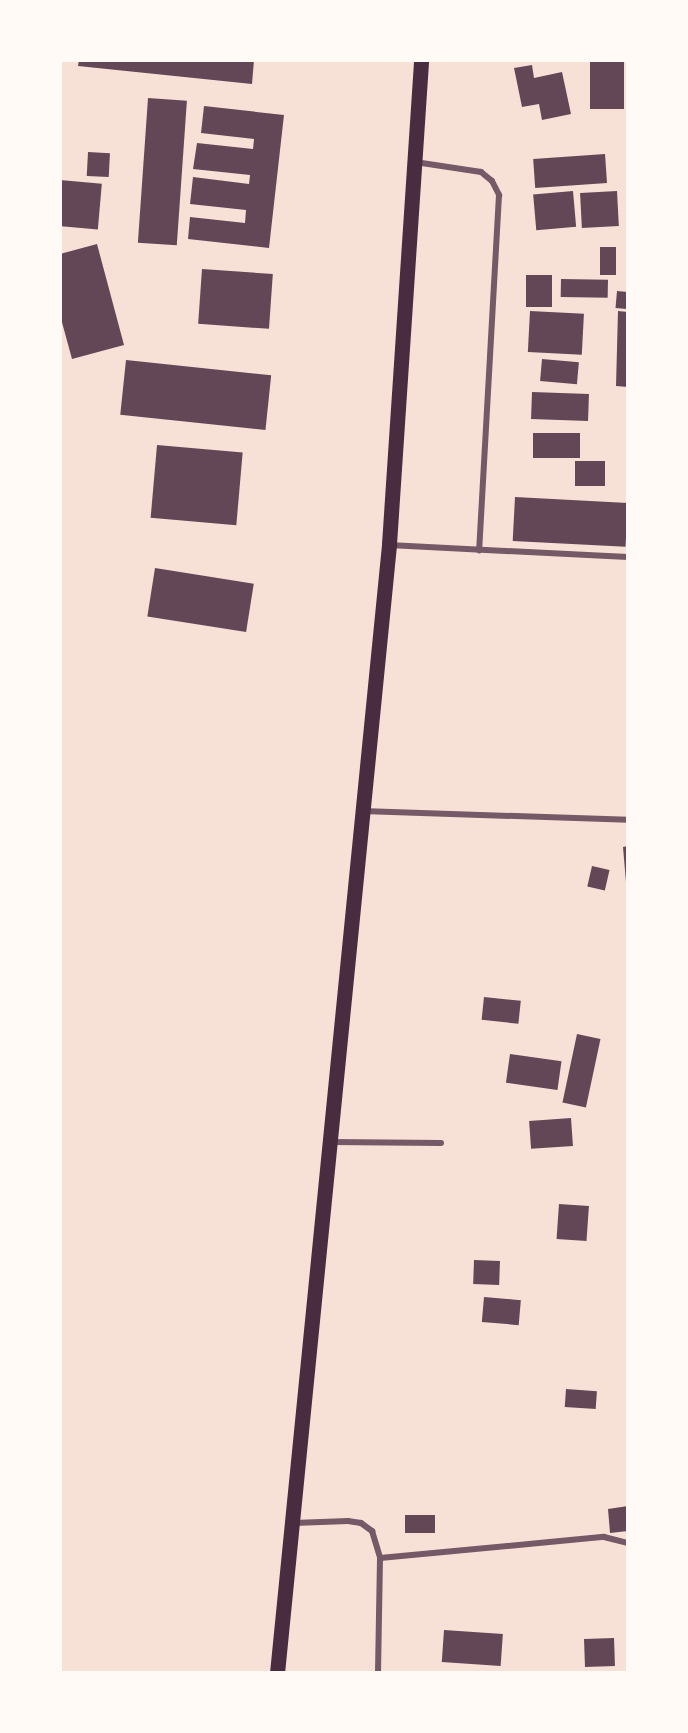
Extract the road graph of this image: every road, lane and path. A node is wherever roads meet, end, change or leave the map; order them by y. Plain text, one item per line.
1 (421, 60) edge
2 (413, 161) junction
3 (389, 544) junction
4 (479, 550) junction
5 (628, 557) edge
6 (362, 811) junction
7 (628, 820) edge
8 (328, 1142) junction
9 (441, 1143) dead end
10 (290, 1524) junction
11 (628, 1543) edge
12 (380, 1558) junction
13 (277, 1673) edge
14 (378, 1673) edge

1 - 2 main road
2 - 3 main road
2 - 4 street
3 - 4 street
3 - 6 main road
4 - 5 street
6 - 7 street
6 - 8 main road
8 - 9 street
8 - 10 main road
10 - 12 street
10 - 13 main road
11 - 12 street
12 - 14 street

